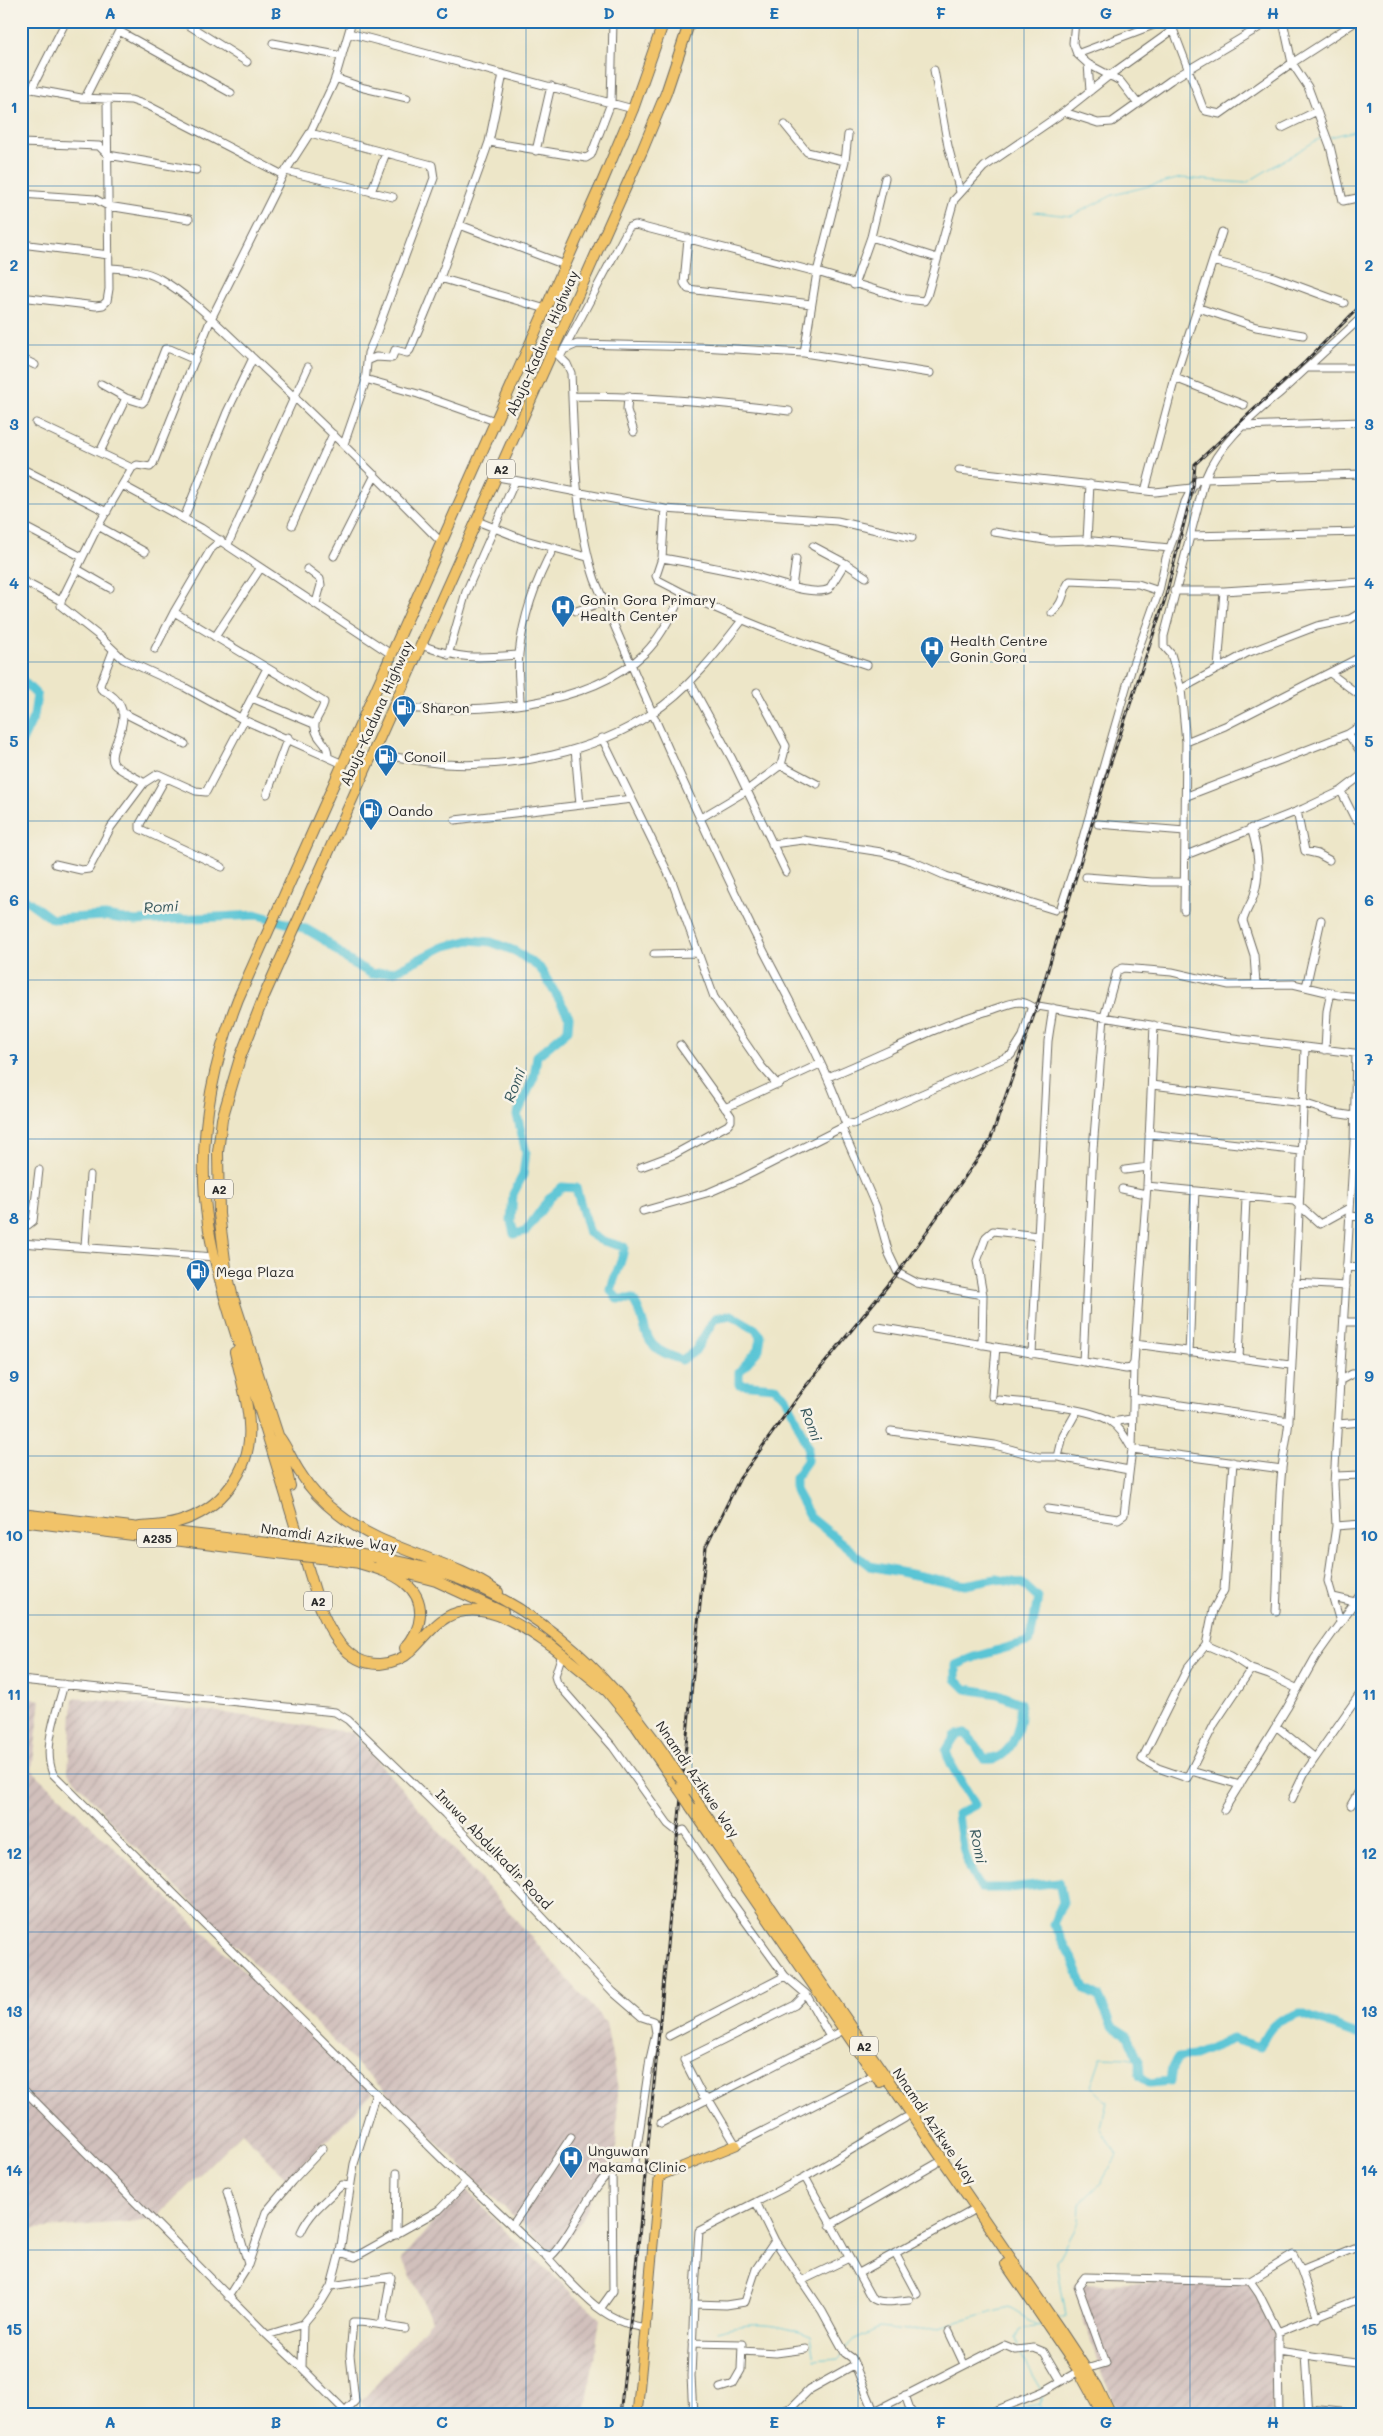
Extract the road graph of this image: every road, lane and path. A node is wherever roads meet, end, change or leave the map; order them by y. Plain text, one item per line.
1 (66, 21) edge
2 (124, 21) edge
3 (182, 21) edge
4 (352, 21) edge
5 (613, 21) edge
6 (664, 21) edge
7 (690, 21) edge
8 (1075, 21) edge
9 (1164, 21) edge
10 (1170, 21) edge
11 (1270, 21) edge
12 (1283, 21) edge
13 (1357, 21) edge
14 (1173, 30) junction
15 (119, 31) junction
16 (348, 33) junction
17 (272, 43) dead end
18 (1077, 54) junction
19 (342, 56) junction
20 (247, 62) dead end
21 (1292, 63) junction
22 (1088, 64) junction
23 (934, 70) dead end
24 (1188, 70) junction
25 (503, 74) junction
26 (1110, 75) junction
27 (335, 78) junction
28 (550, 86) junction
29 (21, 87) edge
30 (32, 88) junction
31 (1090, 91) junction
32 (231, 93) dead end
33 (85, 98) junction
34 (407, 98) dead end
35 (107, 100) junction
36 (611, 103) junction
37 (1138, 104) junction
38 (634, 109) junction
39 (1317, 110) junction
40 (1064, 112) junction
41 (785, 125) dead end
42 (1282, 128) dead end
43 (310, 133) junction
44 (848, 135) dead end
45 (489, 142) junction
46 (21, 143) edge
47 (536, 151) junction
48 (386, 153) junction
49 (108, 155) junction
50 (845, 162) junction
51 (196, 170) dead end
52 (284, 173) junction
53 (885, 178) dead end
54 (371, 192) junction
55 (960, 192) junction
56 (21, 194) edge
57 (393, 197) dead end
58 (1362, 197) edge
59 (108, 206) junction
60 (189, 219) dead end
61 (460, 225) junction
62 (1222, 232) dead end
63 (871, 237) junction
64 (688, 238) junction
65 (21, 244) edge
66 (108, 255) junction
67 (937, 258) junction
68 (1212, 261) junction
69 (565, 265) junction
70 (109, 268) junction
71 (816, 272) junction
72 (440, 278) junction
73 (854, 285) junction
74 (21, 297) edge
75 (1344, 303) dead end
76 (812, 304) junction
77 (1199, 308) junction
78 (546, 309) junction
79 (1362, 317) edge
80 (211, 319) junction
81 (1304, 335) dead end
82 (566, 349) junction
83 (804, 353) junction
84 (557, 354) junction
85 (21, 358) edge
86 (253, 358) junction
87 (195, 360) junction
88 (369, 360) junction
89 (35, 365) dead end
90 (308, 367) dead end
91 (1307, 368) junction
92 (1362, 368) edge
93 (930, 373) dead end
94 (1175, 378) junction
95 (366, 379) junction
96 (101, 384) dead end
97 (572, 396) junction
98 (628, 396) junction
99 (126, 398) junction
100 (295, 398) junction
101 (1244, 405) dead end
102 (789, 411) dead end
103 (495, 422) junction
104 (1362, 422) edge
105 (36, 423) dead end
106 (1243, 426) junction
107 (634, 432) dead end
108 (333, 434) junction
109 (344, 444) junction
110 (100, 452) junction
111 (21, 468) edge
112 (132, 468) junction
113 (959, 470) dead end
114 (1362, 474) edge
115 (375, 475) junction
116 (498, 477) junction
117 (1205, 478) junction
118 (515, 481) junction
119 (1090, 484) junction
120 (122, 485) junction
121 (1192, 488) junction
122 (1144, 491) junction
123 (579, 492) junction
124 (665, 509) junction
125 (107, 512) junction
126 (184, 518) junction
127 (477, 521) junction
128 (21, 525) edge
129 (292, 525) dead end
130 (98, 526) junction
131 (495, 528) junction
132 (994, 532) dead end
133 (1362, 532) edge
134 (1190, 536) junction
135 (912, 538) dead end
136 (1086, 541) junction
137 (224, 542) junction
138 (440, 542) junction
139 (813, 546) dead end
140 (554, 547) junction
141 (1170, 548) junction
142 (145, 552) dead end
143 (82, 555) junction
144 (334, 556) dead end
145 (587, 558) junction
146 (662, 558) junction
147 (796, 559) dead end
148 (845, 563) junction
149 (78, 569) junction
150 (260, 569) junction
151 (306, 569) dead end
152 (866, 577) dead end
153 (21, 580) edge
154 (1362, 582) edge
155 (792, 587) junction
156 (110, 588) dead end
157 (1160, 591) junction
158 (1174, 591) junction
159 (1224, 591) junction
160 (683, 594) junction
161 (61, 600) junction
162 (604, 602) junction
163 (316, 604) junction
164 (576, 611) dead end
165 (174, 612) junction
166 (1362, 612) edge
167 (1052, 613) dead end
168 (743, 619) junction
169 (215, 637) junction
170 (421, 645) junction
171 (155, 650) dead end
172 (113, 651) junction
173 (391, 654) junction
174 (448, 655) junction
175 (519, 655) junction
176 (1362, 656) edge
177 (632, 663) junction
178 (867, 665) dead end
179 (267, 668) junction
180 (1218, 669) junction
181 (1330, 673) junction
182 (690, 682) junction
183 (1181, 689) junction
184 (757, 692) dead end
185 (1362, 697) edge
186 (252, 698) junction
187 (520, 704) junction
188 (394, 708) junction
189 (122, 712) junction
190 (652, 714) junction
191 (243, 719) junction
192 (314, 724) junction
193 (1362, 725) edge
194 (1348, 734) junction
195 (288, 737) junction
196 (602, 738) junction
197 (1186, 742) junction
198 (185, 744) dead end
199 (575, 749) junction
200 (374, 753) junction
201 (1362, 754) edge
202 (328, 756) junction
203 (343, 764) junction
204 (781, 765) junction
205 (1362, 775) edge
206 (166, 779) junction
207 (144, 783) junction
208 (816, 784) dead end
209 (746, 791) junction
210 (1341, 791) junction
211 (267, 794) dead end
212 (1187, 796) junction
213 (632, 800) junction
214 (580, 805) junction
215 (1297, 811) junction
216 (700, 819) junction
217 (455, 820) dead end
218 (1098, 824) dead end
219 (1362, 824) edge
220 (1251, 828) junction
221 (1185, 831) junction
222 (772, 844) junction
223 (1186, 855) junction
224 (1329, 860) dead end
225 (55, 864) dead end
226 (222, 867) dead end
227 (786, 872) dead end
228 (1086, 877) dead end
229 (1186, 882) junction
230 (1184, 910) dead end
231 (1321, 920) dead end
232 (697, 953) junction
233 (654, 954) dead end
234 (1256, 984) junction
235 (1306, 987) junction
236 (1331, 992) junction
237 (1362, 997) edge
238 (1033, 1007) junction
239 (1053, 1008) junction
240 (1104, 1016) junction
241 (1154, 1025) junction
242 (680, 1045) dead end
243 (1305, 1048) junction
244 (1325, 1050) junction
245 (1359, 1054) edge
246 (820, 1064) junction
247 (828, 1077) junction
248 (778, 1085) junction
249 (1152, 1085) junction
250 (1303, 1103) junction
251 (725, 1108) junction
252 (1354, 1116) junction
253 (845, 1126) junction
254 (1149, 1134) junction
255 (1301, 1152) junction
256 (641, 1166) dead end
257 (1148, 1167) junction
258 (39, 1170) dead end
259 (1125, 1170) dead end
260 (90, 1175) dead end
261 (1122, 1189) dead end
262 (1147, 1190) junction
263 (1195, 1192) junction
264 (1246, 1198) junction
265 (1297, 1201) junction
266 (643, 1211) dead end
267 (1349, 1212) junction
268 (1362, 1217) edge
269 (21, 1223) edge
270 (1038, 1236) junction
271 (21, 1243) edge
272 (85, 1246) junction
273 (215, 1257) junction
274 (1346, 1267) junction
275 (1362, 1268) edge
276 (980, 1281) junction
277 (1295, 1283) junction
278 (1346, 1286) junction
279 (968, 1291) junction
280 (983, 1295) junction
281 (232, 1321) junction
282 (1344, 1322) junction
283 (1362, 1322) edge
284 (878, 1327) dead end
285 (1135, 1344) junction
286 (982, 1345) junction
287 (996, 1347) junction
288 (1188, 1352) junction
289 (1032, 1354) junction
290 (1239, 1359) junction
291 (1083, 1362) junction
292 (1134, 1363) junction
293 (1342, 1363) junction
294 (1290, 1365) junction
295 (1362, 1373) edge
296 (1352, 1374) junction
297 (1341, 1380) junction
298 (1133, 1398) junction
299 (1077, 1411) junction
300 (1131, 1419) junction
301 (1289, 1421) junction
302 (1112, 1422) junction
303 (1362, 1422) edge
304 (1338, 1424) junction
305 (891, 1431) dead end
306 (278, 1435) junction
307 (1132, 1449) junction
308 (1058, 1457) junction
309 (1233, 1462) junction
310 (1282, 1469) junction
311 (1129, 1470) junction
312 (1362, 1475) edge
313 (1335, 1476) junction
314 (1048, 1509) dead end
315 (21, 1514) edge
316 (21, 1521) edge
317 (1362, 1524) edge
318 (1336, 1526) junction
319 (140, 1528) junction
320 (293, 1550) junction
321 (320, 1554) junction
322 (354, 1562) junction
323 (1362, 1592) edge
324 (1333, 1597) junction
325 (1355, 1602) junction
326 (1362, 1607) edge
327 (1276, 1612) dead end
328 (1340, 1622) junction
329 (545, 1626) junction
330 (1206, 1645) junction
331 (552, 1646) junction
332 (562, 1654) junction
333 (1251, 1668) junction
334 (21, 1680) edge
335 (64, 1684) junction
336 (1298, 1689) junction
337 (1361, 1696) edge
338 (1276, 1726) junction
339 (1315, 1758) junction
340 (1187, 1778) junction
341 (1240, 1785) junction
342 (1362, 1786) edge
343 (684, 1789) junction
344 (1292, 1799) dead end
345 (1351, 1805) dead end
346 (1224, 1810) dead end
347 (785, 1976) junction
348 (806, 1994) junction
349 (844, 2030) junction
350 (669, 2036) dead end
351 (830, 2037) junction
352 (854, 2038) junction
353 (875, 2074) junction
354 (21, 2087) edge
355 (376, 2094) junction
356 (708, 2098) junction
357 (905, 2118) junction
358 (661, 2123) dead end
359 (571, 2137) dead end
360 (736, 2145) junction
361 (323, 2148) dead end
362 (936, 2164) junction
363 (612, 2170) junction
364 (650, 2171) dead end
365 (397, 2173) dead end
366 (662, 2175) junction
367 (805, 2177) junction
368 (466, 2182) junction
369 (350, 2186) junction
370 (227, 2191) dead end
371 (756, 2202) junction
372 (970, 2212) junction
373 (830, 2225) junction
374 (512, 2226) junction
375 (301, 2232) dead end
376 (396, 2235) junction
377 (776, 2240) junction
378 (1362, 2245) edge
379 (340, 2252) junction
380 (895, 2253) junction
381 (544, 2255) junction
382 (849, 2258) junction
383 (248, 2265) junction
384 (1301, 2270) junction
385 (859, 2274) junction
386 (801, 2281) junction
387 (1250, 2281) junction
388 (331, 2286) junction
389 (917, 2294) dead end
390 (228, 2297) junction
391 (1362, 2298) edge
392 (909, 2300) dead end
393 (694, 2304) junction
394 (600, 2309) junction
395 (1318, 2318) junction
396 (303, 2324) junction
397 (382, 2324) junction
398 (646, 2328) junction
399 (405, 2329) dead end
400 (949, 2332) dead end
401 (1278, 2332) junction
402 (267, 2335) junction
403 (692, 2343) junction
404 (806, 2349) dead end
405 (742, 2351) junction
406 (1278, 2351) junction
407 (1305, 2355) junction
408 (1362, 2363) edge
409 (964, 2364) junction
410 (854, 2365) junction
411 (302, 2368) junction
412 (1083, 2370) junction
413 (1061, 2381) junction
414 (720, 2388) dead end
415 (905, 2395) junction
416 (1309, 2412) edge
417 (347, 2413) edge
418 (871, 2413) edge
419 (1362, 2414) edge
420 (637, 2415) edge
421 (693, 2415) edge
422 (774, 2415) edge
423 (912, 2415) edge
424 (985, 2415) edge
425 (1103, 2415) edge
426 (1111, 2415) edge
427 (1279, 2415) edge

1 - 30 street
2 - 15 street
3 - 20 street
4 - 16 street
5 - 36 street
6 - 38 highway, Abuja-Kaduna Highway / A2
7 - 84 highway, Abuja-Kaduna Highway / A2
8 - 18 street
9 - 18 street
10 - 14 street
11 - 24 street
12 - 21 street
13 - 21 street
14 - 24 street
14 - 26 street
15 - 32 street
15 - 33 street
16 - 19 street
16 - 25 street
17 - 19 street
18 - 22 street
19 - 27 street
21 - 24 street
21 - 39 street
22 - 26 street
22 - 31 street
23 - 55 street
24 - 37 street
25 - 28 street
25 - 45 street
26 - 31 street
26 - 37 street
27 - 34 street
27 - 43 street
28 - 36 street
28 - 47 street
29 - 30 street
30 - 33 street
31 - 40 street
33 - 35 street
35 - 49 street
35 - 52 street
36 - 38 street
36 - 47 street
37 - 40 street
38 - 69 highway, Abuja-Kaduna Highway / A2
39 - 42 street
39 - 58 street
40 - 55 street
41 - 50 street
43 - 48 street
43 - 52 street
44 - 50 street
45 - 47 street
45 - 61 street
46 - 49 street
48 - 54 street
48 - 88 street
49 - 51 street
49 - 59 street
50 - 71 street
52 - 54 street
52 - 80 street
53 - 63 street
54 - 57 street
55 - 67 street
56 - 59 street
59 - 60 street
59 - 66 street
61 - 69 street
61 - 72 street
62 - 68 street
63 - 67 street
63 - 73 street
64 - 71 street
64 - 76 street
64 - 82 street
65 - 66 street
66 - 70 street
67 - 73 street
68 - 75 street
68 - 77 street
69 - 78 highway, Abuja-Kaduna Highway / A2
70 - 74 street
70 - 80 street
71 - 73 street
71 - 76 street
72 - 78 street
72 - 88 street
76 - 83 street
77 - 81 street
77 - 94 street
78 - 103 highway, Abuja-Kaduna Highway / A2
79 - 91 street
80 - 86 street
80 - 87 street
82 - 83 street
82 - 84 street
83 - 93 street
84 - 97 street
84 - 116 highway, Abuja-Kaduna Highway / A2
85 - 89 street
86 - 100 street
86 - 126 street
87 - 99 street
87 - 112 street
88 - 95 street
90 - 100 street
91 - 92 street
91 - 106 street
94 - 101 street
94 - 122 street
95 - 103 street
95 - 109 street
96 - 99 street
97 - 98 street
97 - 123 street
98 - 102 street
98 - 107 street
99 - 110 street
100 - 108 street
100 - 137 street
103 - 138 highway, Abuja-Kaduna Highway / A2
104 - 106 street
105 - 110 street
106 - 117 street
108 - 109 street
108 - 129 street
109 - 115 street
110 - 112 street
111 - 125 street
112 - 120 street
113 - 119 street
114 - 117 street
115 - 138 street
115 - 144 street
116 - 118 street
116 - 127 highway, Abuja-Kaduna Highway / A2
117 - 121 street
117 - 134 street
118 - 123 street
118 - 131 street
119 - 122 street
119 - 136 street
120 - 125 street
120 - 126 street
121 - 122 street
121 - 141 street
123 - 124 street
123 - 145 street
124 - 135 street
124 - 146 street
125 - 130 street
126 - 137 street
127 - 131 street
127 - 170 highway, Abuja-Kaduna Highway / A2
128 - 143 street
130 - 142 street
130 - 143 street
131 - 140 street
131 - 174 street
132 - 136 street
133 - 134 street
134 - 158 street
136 - 141 street
137 - 150 street
137 - 165 street
138 - 173 highway, Abuja-Kaduna Highway / A2
139 - 148 street
140 - 145 street
140 - 175 street
141 - 157 street
143 - 149 street
145 - 162 street
146 - 155 street
146 - 160 street
147 - 155 street
148 - 152 street
148 - 155 street
149 - 156 street
149 - 161 street
150 - 163 street
150 - 169 street
151 - 163 street
153 - 161 street
154 - 159 street
157 - 167 street
157 - 222 street
158 - 159 street
158 - 183 street
159 - 180 street
160 - 168 street
160 - 177 street
161 - 172 street
162 - 164 street
162 - 177 street
163 - 173 street
165 - 169 street
165 - 171 street
166 - 180 street
168 - 178 street
168 - 182 street
169 - 179 street
170 - 174 street
170 - 188 highway, Abuja-Kaduna Highway / A2
172 - 189 street
172 - 191 street
173 - 203 highway, Abuja-Kaduna Highway / A2
174 - 175 street
175 - 187 street
176 - 181 street
177 - 187 street
177 - 190 street
179 - 186 street
179 - 192 street
180 - 183 street
181 - 185 street
181 - 197 street
182 - 190 street
182 - 209 street
183 - 197 street
184 - 204 street
186 - 191 street
186 - 192 street
187 - 188 street
188 - 200 highway, Abuja-Kaduna Highway / A2
189 - 198 street
189 - 207 street
190 - 196 street
190 - 216 street
191 - 195 street
191 - 206 street
192 - 202 street
193 - 194 street
194 - 201 street
194 - 212 street
195 - 202 street
195 - 211 street
196 - 199 street
196 - 213 street
197 - 212 street
199 - 200 street
199 - 214 street
200 - 306 highway, Abuja-Kaduna Highway / A2
202 - 203 street
203 - 273 highway, Abuja-Kaduna Highway / A2
204 - 208 street
204 - 209 street
205 - 210 street
206 - 207 street
206 - 226 street
207 - 225 street
209 - 216 street
209 - 222 street
210 - 215 street
210 - 219 street
212 - 221 street
213 - 214 street
213 - 232 street
214 - 217 street
215 - 220 street
215 - 224 street
216 - 246 street
218 - 221 street
220 - 223 street
220 - 234 street
221 - 223 street
222 - 227 street
223 - 229 street
228 - 229 street
229 - 230 street
231 - 235 street
232 - 233 street
232 - 248 street
234 - 235 street
234 - 240 street
235 - 236 street
236 - 237 street
236 - 244 street
238 - 239 street
238 - 247 street
238 - 253 street
239 - 240 street
239 - 270 street
240 - 241 street
240 - 291 street
241 - 243 street
241 - 249 street
242 - 251 street
243 - 244 street
243 - 250 street
244 - 245 street
245 - 252 street
246 - 247 street
246 - 248 street
247 - 253 street
248 - 251 street
249 - 250 street
249 - 254 street
250 - 252 street
250 - 255 street
251 - 256 street
252 - 267 street
253 - 266 street
253 - 279 street
254 - 255 street
254 - 257 street
255 - 265 street
257 - 259 street
257 - 262 street
258 - 269 street
260 - 272 street
261 - 262 street
262 - 263 street
262 - 285 street
263 - 264 street
263 - 288 street
264 - 265 street
264 - 290 street
265 - 267 street
265 - 277 street
267 - 268 street
267 - 274 street
270 - 276 street
270 - 289 street
271 - 272 street
272 - 273 street
273 - 281 highway, Abuja-Kaduna Highway / A2
274 - 275 street
274 - 278 street
276 - 279 street
276 - 280 street
277 - 278 street
277 - 294 street
278 - 282 street
279 - 280 street
280 - 286 street
281 - 319 highway
281 - 331 highway, A2
282 - 283 street
282 - 293 street
284 - 286 street
285 - 288 street
285 - 292 street
286 - 287 street
287 - 289 street
287 - 299 street
288 - 290 street
289 - 291 street
290 - 294 street
291 - 292 street
292 - 298 street
293 - 296 street
293 - 297 street
294 - 301 street
295 - 296 street
296 - 297 street
297 - 304 street
298 - 300 street
298 - 301 street
299 - 302 street
299 - 308 street
300 - 302 street
300 - 307 street
301 - 310 street
302 - 307 street
303 - 304 street
304 - 313 street
305 - 308 street
306 - 322 highway
306 - 329 highway, A2
307 - 309 street
307 - 311 street
308 - 311 street
309 - 310 street
309 - 330 street
310 - 327 street
311 - 314 street
312 - 313 street
313 - 318 street
315 - 319 highway, Nnamdi Azikwe Way / A235
316 - 320 highway, Nnamdi Azikwe Way / A235
317 - 318 street
318 - 324 street
319 - 320 highway, Nnamdi Azikwe Way / A235
320 - 321 highway, Nnamdi Azikwe Way / A235, bridge
321 - 322 highway, Nnamdi Azikwe Way / A235
321 - 329 highway, Nnamdi Azikwe Way / A235
322 - 331 highway, Nnamdi Azikwe Way / A235
323 - 325 street
324 - 325 street
324 - 328 street
325 - 326 street
325 - 328 street
328 - 336 street
329 - 343 highway, Nnamdi Azikwe Way / A2, bridge
330 - 333 street
330 - 340 street
331 - 332 highway, Nnamdi Azikwe Way / A2
332 - 343 highway, Nnamdi Azikwe Way / A2
332 - 347 street
333 - 336 street
333 - 340 street
334 - 335 street, Inuwa Abdulkadir Road
335 - 355 street
335 - 363 street, Inuwa Abdulkadir Road
336 - 338 street
337 - 339 street
338 - 339 street
338 - 341 street
339 - 344 street
340 - 341 street
341 - 346 street
342 - 345 street
343 - 349 highway, Nnamdi Azikwe Way / A2, bridge
343 - 352 highway, Nnamdi Azikwe Way / A2
347 - 348 street
347 - 350 street
348 - 351 street
348 - 356 street
349 - 351 street
349 - 352 highway, Nnamdi Azikwe Way / A2
351 - 356 street
352 - 353 highway, Nnamdi Azikwe Way / A2
352 - 412 highway, Nnamdi Azikwe Way / A2
353 - 357 highway, Nnamdi Azikwe Way / A2
353 - 360 street
354 - 390 street
355 - 368 street
355 - 369 street
356 - 358 street
356 - 360 street
357 - 362 highway, Nnamdi Azikwe Way / A2
357 - 367 street
359 - 374 street
360 - 366 main road
361 - 383 street
362 - 372 highway, Nnamdi Azikwe Way / A2
362 - 373 street
363 - 381 street
363 - 394 street
364 - 366 street
365 - 376 street
366 - 398 main road
367 - 371 street
367 - 373 street
368 - 374 street
368 - 376 street
369 - 375 street
369 - 379 street
370 - 383 street
371 - 377 street
371 - 393 street
372 - 380 street
372 - 412 highway, Nnamdi Azikwe Way / A2
373 - 382 street
374 - 381 street
376 - 379 street
377 - 386 street
377 - 393 street
378 - 384 street
379 - 388 street
380 - 385 street
380 - 389 street
381 - 394 street
382 - 385 street
382 - 386 street
383 - 390 street
384 - 387 street
384 - 395 street
385 - 392 street
386 - 410 street
387 - 401 street
387 - 412 street
388 - 396 street
388 - 397 street
390 - 402 street
391 - 395 street
393 - 403 street
394 - 398 street
395 - 401 street
396 - 402 street
396 - 411 street
397 - 399 street
397 - 417 street
398 - 420 main road
400 - 409 street
401 - 406 street
402 - 411 street
403 - 405 street
403 - 421 street
404 - 405 street
405 - 414 street
406 - 407 street
406 - 427 street
407 - 408 street
407 - 416 street
409 - 413 street
409 - 415 street
410 - 418 street
410 - 422 street
411 - 417 street
412 - 413 street
412 - 425 highway, Nnamdi Azikwe Way / A2
412 - 426 highway, Nnamdi Azikwe Way / A2
413 - 424 street
415 - 418 street
415 - 423 street
416 - 419 street

